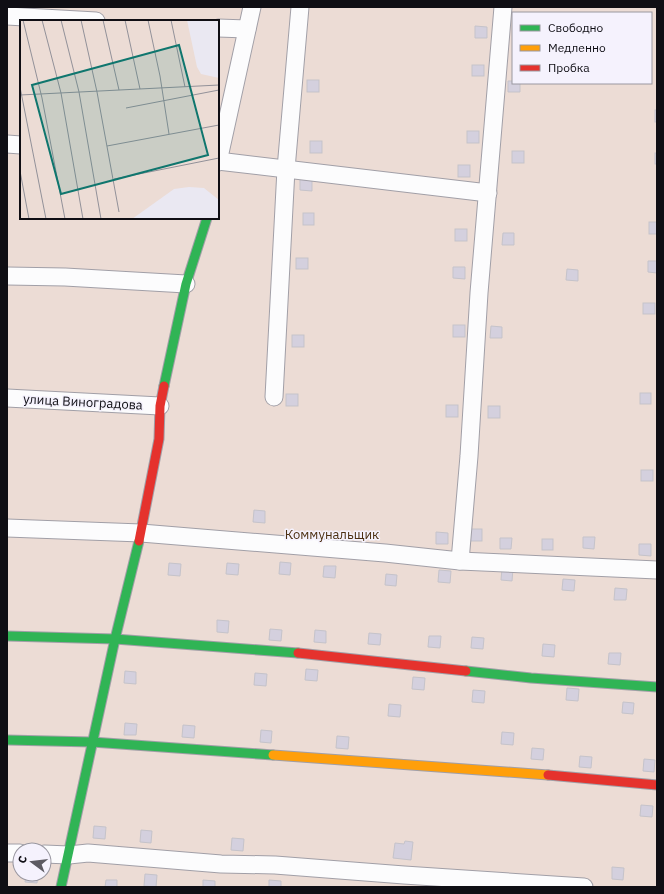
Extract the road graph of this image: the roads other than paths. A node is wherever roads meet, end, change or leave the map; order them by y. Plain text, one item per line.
1 (252, 7) edge
2 (300, 7) edge
3 (502, 7) edge
4 (7, 16) edge
5 (78, 20) edge
6 (219, 28) edge
7 (247, 29) junction
8 (7, 144) edge
9 (20, 145) edge
10 (219, 157) edge
11 (219, 162) edge
12 (286, 169) junction
13 (488, 193) junction
14 (207, 219) edge
15 (7, 276) edge
16 (186, 284) junction
17 (274, 397) dead end
18 (7, 398) edge
19 (160, 406) junction
20 (7, 528) edge
21 (141, 533) junction
22 (460, 561) junction
23 (657, 570) edge
24 (7, 636) edge
25 (115, 639) junction
26 (657, 687) edge
27 (7, 740) edge
28 (92, 742) junction
29 (657, 785) edge
30 (52, 854) edge
31 (69, 854) junction
32 (61, 887) edge
33 (584, 887) edge

1 - 7 street
2 - 12 street
3 - 13 street
4 - 5 street
6 - 7 street
7 - 10 street
8 - 9 street
11 - 12 street
12 - 13 street
12 - 17 street
13 - 22 street
14 - 16 street
15 - 16 street
16 - 19 street
18 - 19 street, улица Виноградова
19 - 21 street
20 - 21 street
21 - 22 street
21 - 25 street
22 - 23 street
24 - 25 street
25 - 26 street
25 - 28 street
27 - 28 street
28 - 29 street
28 - 31 street
30 - 31 street
31 - 32 street
31 - 33 street

